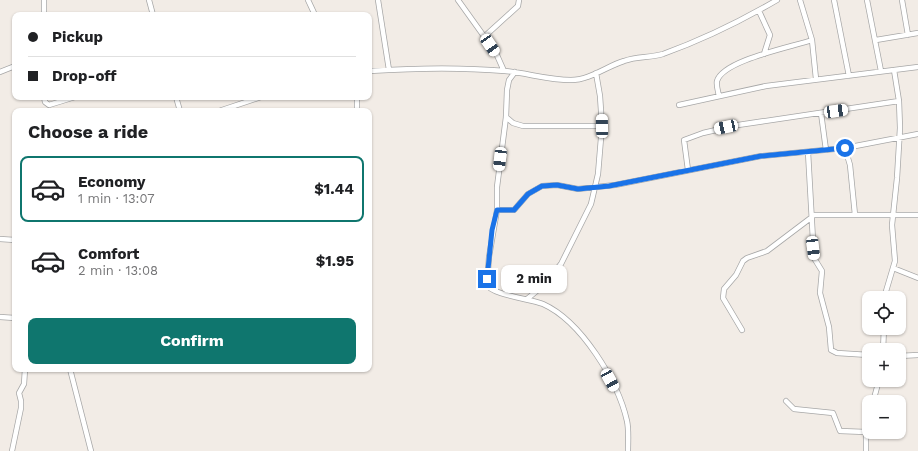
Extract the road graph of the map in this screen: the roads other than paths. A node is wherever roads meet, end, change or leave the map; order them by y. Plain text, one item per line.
1 (44, 0) edge
2 (149, 0) edge
3 (308, 0) edge
4 (378, 0) edge
5 (458, 0) edge
6 (519, 0) edge
7 (778, 0) edge
8 (800, 0) edge
9 (834, 0) edge
10 (867, 0) edge
11 (902, 0) edge
12 (759, 11) junction
13 (44, 12) edge
14 (152, 12) edge
15 (314, 12) edge
16 (918, 33) edge
17 (908, 35) junction
18 (485, 36) junction
19 (812, 40) junction
20 (876, 40) junction
21 (764, 54) junction
22 (918, 66) edge
23 (12, 67) edge
24 (389, 70) junction
25 (894, 70) junction
26 (372, 71) edge
27 (504, 71) junction
28 (881, 71) junction
29 (0, 72) edge
30 (515, 72) junction
31 (596, 73) junction
32 (849, 76) junction
33 (816, 79) junction
34 (720, 96) junction
35 (45, 100) edge
36 (65, 100) edge
37 (252, 100) edge
38 (899, 101) junction
39 (679, 105) dead end
40 (228, 108) edge
41 (821, 113) junction
42 (506, 117) junction
43 (602, 126) junction
44 (918, 134) edge
45 (899, 138) junction
46 (845, 148) junction
47 (826, 150) junction
48 (808, 152) junction
49 (688, 170) junction
50 (594, 187) junction
51 (497, 210) junction
52 (855, 215) junction
53 (918, 215) edge
54 (812, 216) junction
55 (893, 216) junction
56 (0, 239) edge
57 (12, 240) edge
58 (893, 268) junction
59 (918, 278) edge
60 (886, 291) edge
61 (527, 299) junction
62 (0, 317) edge
63 (12, 318) edge
64 (742, 330) dead end
65 (862, 355) edge
66 (918, 355) edge
67 (906, 356) edge
68 (25, 372) edge
69 (71, 372) edge
70 (786, 401) dead end
71 (862, 432) edge
72 (866, 439) edge
73 (12, 451) edge
74 (91, 451) edge
75 (628, 451) edge
76 (866, 451) edge

1 - 13 street
2 - 14 street
3 - 15 street
4 - 24 street
5 - 18 street
6 - 18 street
7 - 12 street
8 - 19 street
9 - 32 street
10 - 20 street
11 - 17 street
12 - 21 street
12 - 31 street
16 - 17 street
17 - 20 street
18 - 27 street
19 - 21 street
19 - 33 street
20 - 28 street
21 - 34 street
22 - 25 street
23 - 29 street
24 - 26 street
24 - 27 street
25 - 28 street
25 - 38 street
27 - 30 street
28 - 32 street
30 - 31 street
30 - 42 street
31 - 43 street
32 - 33 street
33 - 34 street
34 - 39 street
35 - 36 street
37 - 40 street
38 - 41 street
38 - 45 street
41 - 47 street
41 - 49 street
42 - 43 street
42 - 51 street
43 - 50 street
44 - 45 street
45 - 46 street
45 - 55 street
46 - 47 street
46 - 52 street
47 - 48 street
48 - 49 street
48 - 54 street
49 - 50 street
50 - 51 street
50 - 61 street
51 - 61 street
52 - 54 street
52 - 55 street
53 - 55 street
54 - 64 street
54 - 65 street
55 - 58 street
56 - 57 street
58 - 59 street
58 - 60 street
61 - 75 street
62 - 63 street
66 - 67 street
68 - 73 street
69 - 74 street
70 - 71 street
72 - 76 street

